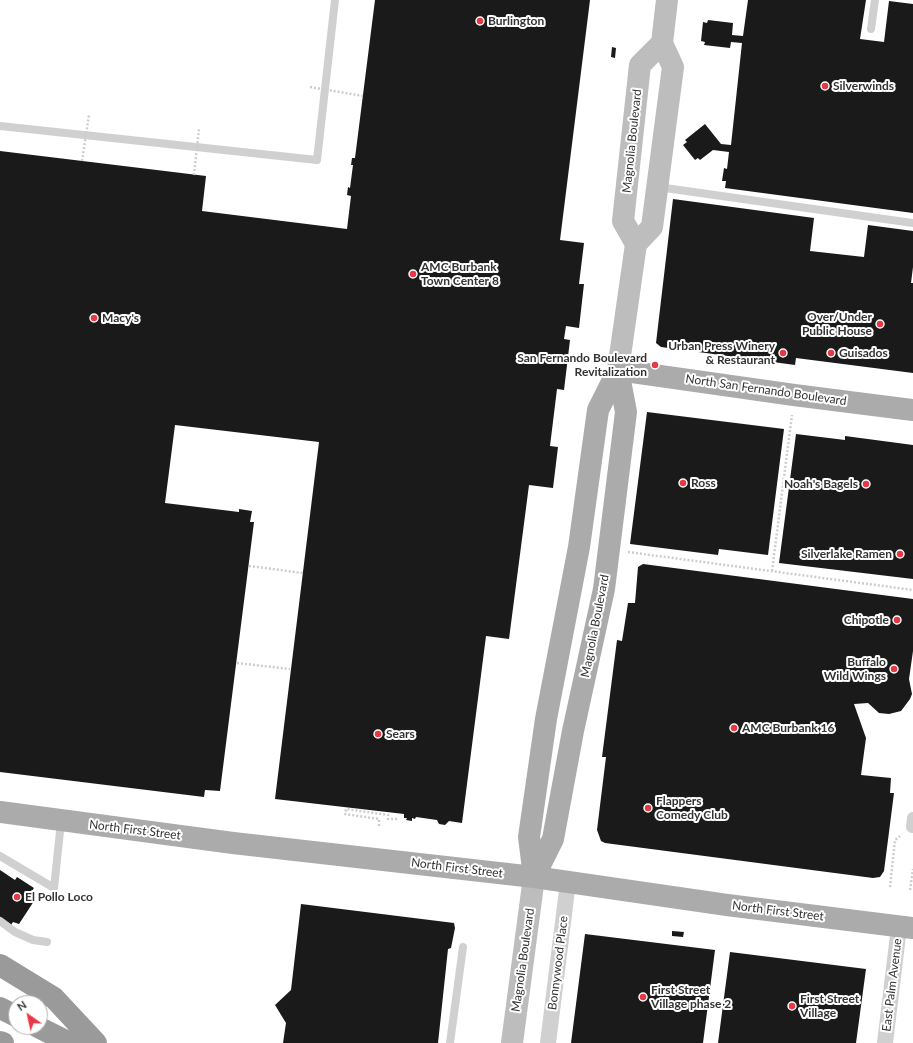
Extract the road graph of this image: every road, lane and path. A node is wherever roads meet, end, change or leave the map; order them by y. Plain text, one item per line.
1 (335, 0) edge
2 (667, 0) edge
3 (875, 0) edge
4 (871, 29) dead end
5 (662, 43) junction
6 (310, 87) dead end
7 (363, 96) dead end
8 (89, 115) dead end
9 (0, 126) edge
10 (199, 129) dead end
11 (82, 161) dead end
12 (194, 175) dead end
13 (657, 187) junction
14 (913, 223) edge
15 (636, 244) junction
16 (618, 370) junction
17 (794, 395) junction
18 (913, 410) edge
19 (609, 550) junction
20 (249, 566) dead end
21 (772, 571) junction
22 (303, 573) dead end
23 (913, 590) edge
24 (237, 663) dead end
25 (290, 670) dead end
26 (0, 812) edge
27 (398, 819) dead end
28 (61, 820) junction
29 (379, 826) dead end
30 (895, 840) dead end
31 (0, 856) edge
32 (913, 869) edge
33 (534, 877) junction
34 (568, 882) junction
35 (890, 887) dead end
36 (910, 890) dead end
37 (0, 921) edge
38 (906, 927) edge
39 (47, 942) dead end
40 (463, 947) dead end
41 (0, 965) edge
42 (48, 1032) edge
43 (0, 1042) edge
44 (3, 1043) edge
45 (70, 1043) edge
46 (96, 1043) edge
47 (450, 1043) edge
48 (512, 1043) edge
49 (548, 1043) edge
50 (884, 1043) edge

1 - 9 lane
2 - 5 main road
3 - 4 lane
5 - 13 main road
5 - 15 main road, Magnolia Boulevard
6 - 7 path, bridge
8 - 11 path, bridge
10 - 12 path, bridge
13 - 14 lane
13 - 15 main road
15 - 16 main road, Magnolia Boulevard
16 - 17 main road, North San Fernando Boulevard
16 - 19 main road, Magnolia Boulevard
16 - 33 main road, Magnolia Boulevard
17 - 18 main road, North San Fernando Boulevard
17 - 21 path
19 - 21 path
19 - 33 main road, Magnolia Boulevard
20 - 22 path
21 - 23 path
24 - 25 path
26 - 28 main road, North First Street
27 - 29 path
28 - 31 lane
28 - 33 main road, North First Street
30 - 35 path
32 - 36 path
33 - 34 main road, North First Street
33 - 48 main road, Magnolia Boulevard
34 - 38 main road, North First Street
34 - 49 street, Bonnywood Place
37 - 39 lane
38 - 50 street, East Palm Avenue
40 - 47 lane
41 - 46 highway
42 - 45 highway
43 - 44 highway

